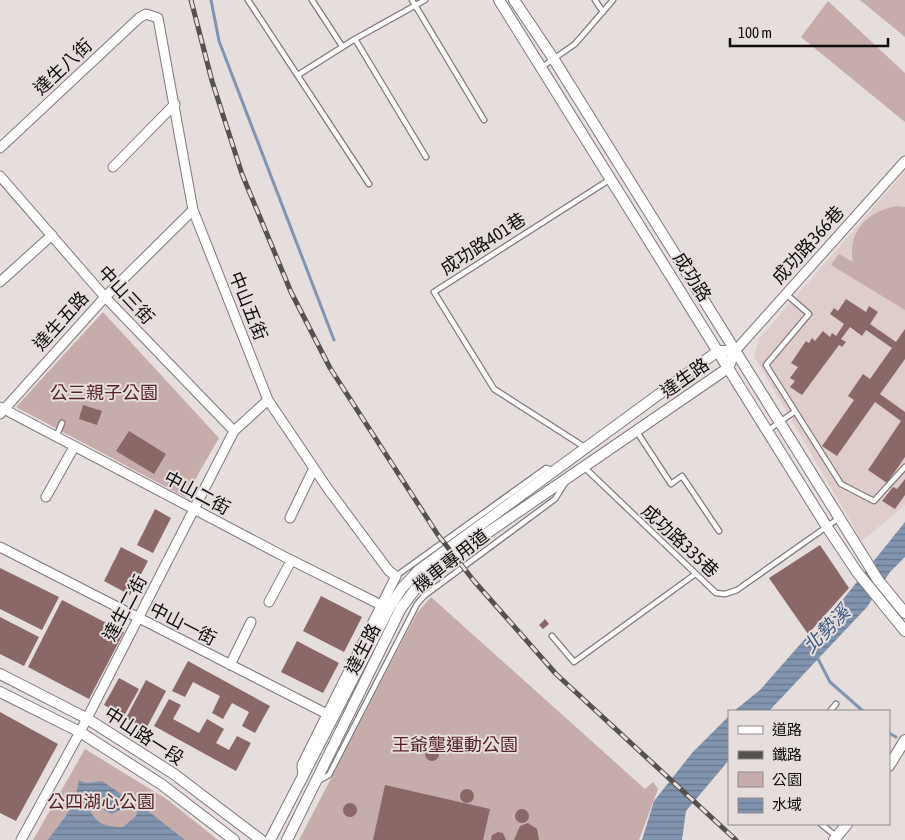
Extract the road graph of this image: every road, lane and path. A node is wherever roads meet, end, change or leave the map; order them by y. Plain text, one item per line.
1 (248, 0) edge
2 (312, 0) edge
3 (412, 0) edge
4 (425, 0) edge
5 (499, 0) edge
6 (514, 0) edge
7 (595, 0) edge
8 (613, 0) edge
9 (415, 6) junction
10 (603, 12) junction
11 (151, 15) joint
12 (354, 39) junction
13 (342, 46) junction
14 (553, 58) junction
15 (541, 68) junction
16 (298, 76) junction
17 (175, 104) junction
18 (484, 120) dead end
19 (0, 148) edge
20 (426, 157) dead end
21 (905, 161) edge
22 (113, 167) dead end
23 (0, 176) edge
24 (611, 179) junction
25 (369, 184) dead end
26 (634, 191) junction
27 (623, 198) junction
28 (193, 210) junction
29 (52, 236) junction
30 (0, 282) edge
31 (786, 294) junction
32 (105, 297) junction
33 (735, 350) junction
34 (718, 351) junction
35 (728, 368) junction
36 (268, 400) junction
37 (1, 410) edge
38 (794, 412) junction
39 (62, 423) dead end
40 (780, 423) junction
41 (234, 431) junction
42 (767, 431) junction
43 (637, 432) junction
44 (56, 438) junction
45 (74, 447) junction
46 (587, 448) junction
47 (905, 467) edge
48 (314, 468) junction
49 (585, 468) junction
50 (557, 471) junction
51 (566, 480) junction
52 (46, 497) dead end
53 (195, 510) junction
54 (290, 518) dead end
55 (839, 518) junction
56 (827, 527) junction
57 (719, 531) dead end
58 (0, 546) edge
59 (291, 560) junction
60 (694, 575) junction
61 (396, 576) junction
62 (269, 602) dead end
63 (381, 605) junction
64 (905, 613) edge
65 (138, 619) junction
66 (251, 622) dead end
67 (905, 631) edge
68 (552, 636) dead end
69 (230, 665) junction
70 (0, 674) edge
71 (0, 692) edge
72 (836, 704) dead end
73 (831, 710) edge
74 (327, 714) junction
75 (86, 718) junction
76 (80, 732) junction
77 (905, 740) edge
78 (890, 764) edge
79 (303, 777) junction
80 (315, 783) junction
81 (822, 825) edge
82 (845, 825) edge
83 (837, 839) edge
84 (21, 840) edge
85 (234, 840) edge
86 (261, 840) edge
87 (270, 840) edge
88 (287, 840) edge

1 - 16 lane
2 - 13 lane
3 - 9 lane
4 - 9 lane
5 - 15 street, 成功路
6 - 14 street, 成功路
7 - 10 lane
8 - 10 lane
9 - 12 lane
9 - 18 lane
10 - 14 lane
11 - 17 street, 中山五街
11 - 19 street, 達生八街
12 - 13 lane
12 - 20 lane
13 - 16 lane
14 - 15 lane
14 - 26 street, 成功路
15 - 24 street, 成功路
16 - 25 lane
17 - 22 street
17 - 28 street, 中山五街
21 - 31 street, 成功路366巷
23 - 29 street, 中山三街
24 - 27 street, 成功路
24 - 46 lane, 成功路401巷
26 - 27 street
26 - 33 street, 成功路
27 - 34 street, 成功路
28 - 32 street, 達生五路
28 - 36 street, 中山五街
29 - 30 street
29 - 32 street, 中山三街
31 - 33 street, 成功路366巷
31 - 38 lane
32 - 37 street, 達生五路
32 - 41 street, 中山三街
33 - 34 street, 達生路
33 - 35 street, 達生路
33 - 40 street, 成功路
34 - 35 street, 成功路
34 - 46 street, 達生路
35 - 42 street, 成功路
35 - 43 street, 達生路
36 - 41 street, 達生二街
36 - 48 street, 中山五街
37 - 44 street, 中山二街
38 - 40 lane
38 - 47 lane
39 - 44 lane
40 - 42 lane
40 - 55 street, 成功路
41 - 53 street, 達生二街
42 - 56 street, 成功路
43 - 49 street, 達生路
43 - 57 lane
44 - 45 street, 中山二街
45 - 52 street
45 - 53 street, 中山二街
46 - 50 street, 達生路
48 - 54 street
48 - 61 street, 中山五街
49 - 51 street, 達生路
49 - 60 lane, 成功路335巷
50 - 61 lane, 機車專用道
50 - 79 street, 達生路
51 - 80 lane, 機車專用道
51 - 80 street, 達生路
53 - 59 street, 中山二街
53 - 65 street, 達生二街
55 - 56 lane, 成功路335巷
55 - 64 street, 成功路
56 - 60 lane, 成功路335巷
56 - 67 street, 成功路
58 - 65 street, 中山一街
59 - 62 street
59 - 63 street, 中山二街
60 - 68 lane
61 - 63 street, 達生路
63 - 74 street, 達生路
65 - 69 street, 中山一街
65 - 75 street, 達生二街
66 - 69 street
69 - 74 street, 中山一街
70 - 75 street, 中山路一段
71 - 76 street, 中山路一段
72 - 73 lane
74 - 79 street, 達生路
75 - 76 street, 達生二街
75 - 86 street, 中山路一段
76 - 84 street, 達生二街
76 - 85 street, 中山路一段
77 - 78 street
79 - 87 street, 達生路
80 - 88 street, 達生路
81 - 83 lane
82 - 83 street

